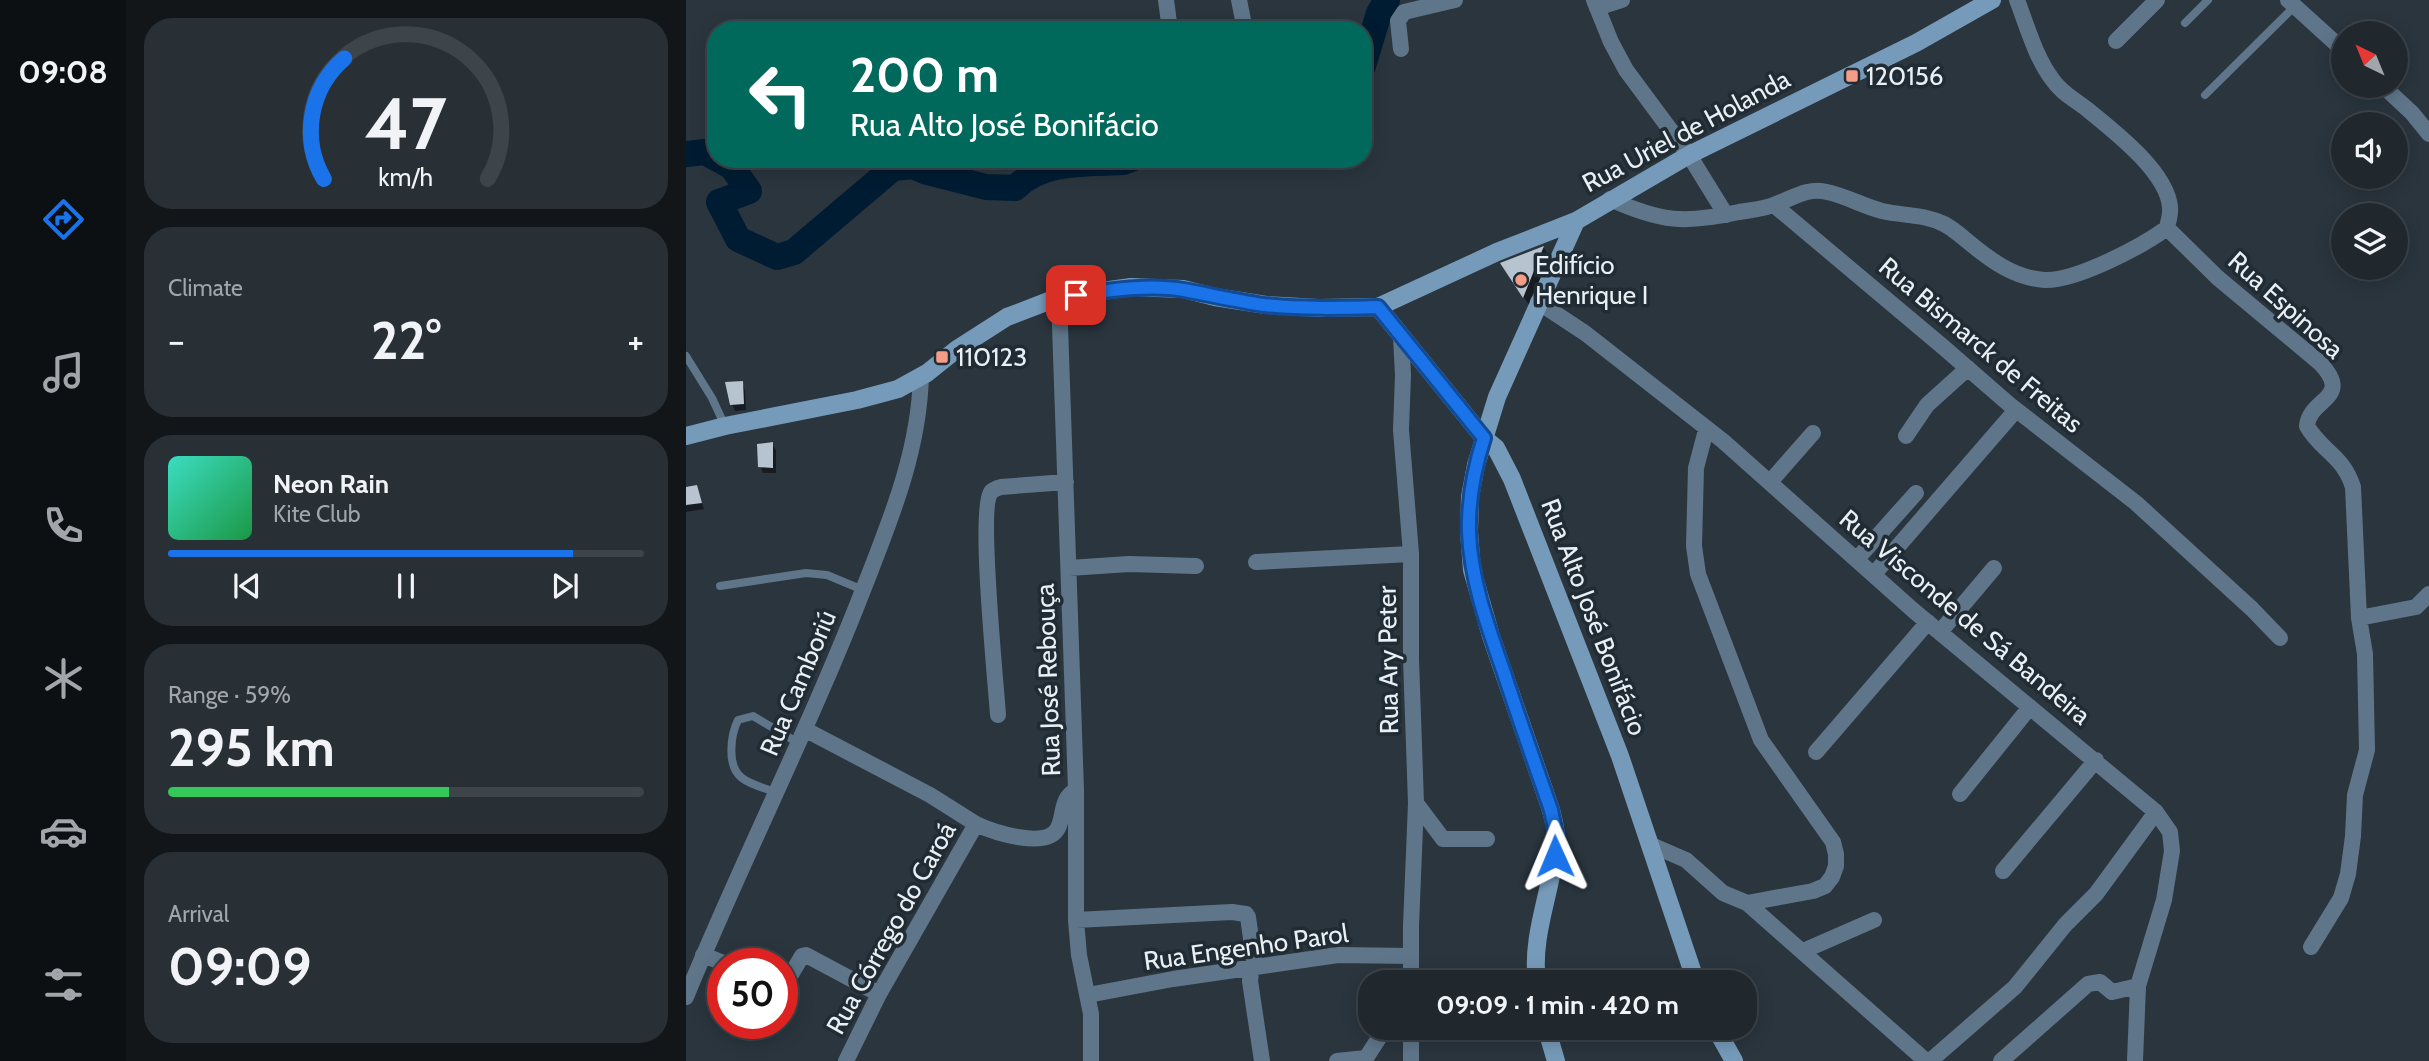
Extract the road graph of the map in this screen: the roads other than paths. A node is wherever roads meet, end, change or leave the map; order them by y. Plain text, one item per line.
1 (1166, 0) edge
2 (1239, 0) edge
3 (1455, 0) edge
4 (1622, 0) edge
5 (1992, 0) edge
6 (2017, 0) edge
7 (2157, 0) edge
8 (2208, 0) edge
9 (2292, 3) edge
10 (1595, 4) edge
11 (1169, 21) edge
12 (1243, 21) edge
13 (2185, 23) dead end
14 (2331, 39) edge
15 (2116, 41) dead end
16 (1401, 49) dead end
17 (2205, 95) dead end
18 (2396, 98) edge
19 (2429, 134) edge
20 (1689, 155) junction
21 (1610, 199) junction
22 (1774, 205) junction
23 (1726, 215) junction
24 (1576, 221) junction
25 (2167, 228) junction
26 (1059, 297) junction
27 (1538, 302) junction
28 (1378, 307) junction
29 (1401, 337) junction
30 (686, 356) edge
31 (1969, 369) junction
32 (921, 376) junction
33 (2016, 410) junction
34 (725, 426) junction
35 (1706, 430) junction
36 (1813, 433) dead end
37 (686, 436) edge
38 (1906, 436) dead end
39 (1484, 438) junction
40 (1066, 482) junction
41 (1770, 482) junction
42 (1916, 493) dead end
43 (1411, 554) junction
44 (1857, 559) junction
45 (1256, 562) dead end
46 (1196, 566) dead end
47 (1069, 568) junction
48 (1994, 568) dead end
49 (1874, 574) junction
50 (720, 586) dead end
51 (863, 590) junction
52 (2429, 594) edge
53 (2359, 618) junction
54 (1934, 627) junction
55 (2280, 638) dead end
56 (2030, 707) junction
57 (998, 715) dead end
58 (803, 737) junction
59 (1816, 752) dead end
60 (2096, 760) junction
61 (1076, 790) junction
62 (778, 793) junction
63 (1960, 794) dead end
64 (1416, 803) junction
65 (2156, 812) junction
66 (976, 824) junction
67 (1488, 839) dead end
68 (1649, 844) junction
69 (2003, 871) dead end
70 (1747, 903) junction
71 (1076, 920) junction
72 (1874, 920) dead end
73 (2311, 947) dead end
74 (1803, 951) junction
75 (703, 955) junction
76 (1411, 956) junction
77 (707, 957) edge
78 (798, 963) edge
79 (1255, 967) junction
80 (1411, 970) edge
81 (1537, 970) edge
82 (1692, 970) edge
83 (690, 978) edge
84 (2138, 986) junction
85 (879, 994) junction
86 (1088, 995) junction
87 (686, 998) edge
88 (1378, 1040) edge
89 (1411, 1040) edge
90 (1550, 1040) edge
91 (1722, 1040) edge
92 (846, 1061) edge
93 (1091, 1061) edge
94 (1262, 1061) edge
95 (1337, 1061) edge
96 (1411, 1061) edge
97 (1556, 1061) edge
98 (1734, 1061) edge
99 (1928, 1061) edge
100 (2001, 1061) edge
101 (2134, 1061) edge

1 - 11 street
2 - 12 street
3 - 16 street
4 - 10 street
5 - 20 main road, Rua Uriel de Holanda
6 - 25 street
7 - 15 street
8 - 13 lane
9 - 14 street
9 - 17 lane
10 - 20 street
18 - 19 street
20 - 21 main road, Rua Uriel de Holanda
20 - 23 street
21 - 23 street
21 - 24 main road, Rua Uriel de Holanda
22 - 23 street
22 - 25 street
22 - 31 street, Rua Bismarck de Freitas
24 - 27 main road, Rua Uriel de Holanda
24 - 28 main road
25 - 53 street, Rua Espinosa
26 - 28 main road
26 - 32 main road
26 - 40 street, Rua José Rebouça
27 - 35 street, Rua Visconde de Sá Bandeira
27 - 39 main road, Rua Uriel de Holanda
28 - 29 main road, Rua Alto José Bonifácio
29 - 39 main road, Rua Alto José Bonifácio
29 - 43 street, Rua Ary Peter
30 - 34 lane
31 - 33 street, Rua Bismarck de Freitas
31 - 38 street
32 - 34 main road
32 - 51 street, Rua Camboriú
33 - 49 street
33 - 55 street, Rua Bismarck de Freitas
34 - 37 main road
35 - 41 street, Rua Visconde de Sá Bandeira
35 - 70 street
36 - 41 street
39 - 68 main road, Rua Alto José Bonifácio
39 - 81 main road, Rua Uriel de Holanda
40 - 47 street, Rua José Rebouça
40 - 57 street
41 - 44 street, Rua Visconde de Sá Bandeira
42 - 44 street
43 - 45 street
43 - 64 street, Rua Ary Peter
44 - 49 street, Rua Visconde de Sá Bandeira
46 - 47 street
47 - 61 street, Rua José Rebouça
48 - 54 street
49 - 54 street, Rua Visconde de Sá Bandeira
50 - 51 lane
51 - 58 street, Rua Camboriú
52 - 53 street
53 - 73 street, Rua Espinosa
54 - 56 street, Rua Visconde de Sá Bandeira
54 - 59 street
56 - 60 street, Rua Visconde de Sá Bandeira
56 - 63 street
58 - 62 street, Rua Camboriú
58 - 62 lane
58 - 66 street
60 - 65 street, Rua Visconde de Sá Bandeira
60 - 69 street
61 - 66 street, Rua Córrego do Caroá
61 - 71 street, Rua José Rebouça
62 - 75 street, Rua Camboriú
64 - 67 street
64 - 76 street, Rua Ary Peter
65 - 84 street, Rua Visconde de Sá Bandeira
65 - 99 street
66 - 85 street, Rua Córrego do Caroá
68 - 70 street
68 - 82 main road, Rua Alto José Bonifácio
70 - 74 street
71 - 79 street
71 - 86 street, Rua José Rebouça
72 - 74 street
74 - 99 street
75 - 77 street
75 - 83 street, Rua Camboriú
76 - 79 street, Rua Engenho Parol
76 - 80 street, Rua Ary Peter
78 - 85 street
79 - 86 street, Rua Engenho Parol
79 - 94 street
83 - 87 street, Rua Camboriú
84 - 100 street
84 - 101 street, Rua Visconde de Sá Bandeira
85 - 92 street, Rua Córrego do Caroá
86 - 93 street, Rua José Rebouça
88 - 95 street
89 - 96 street
90 - 97 main road
91 - 98 main road

